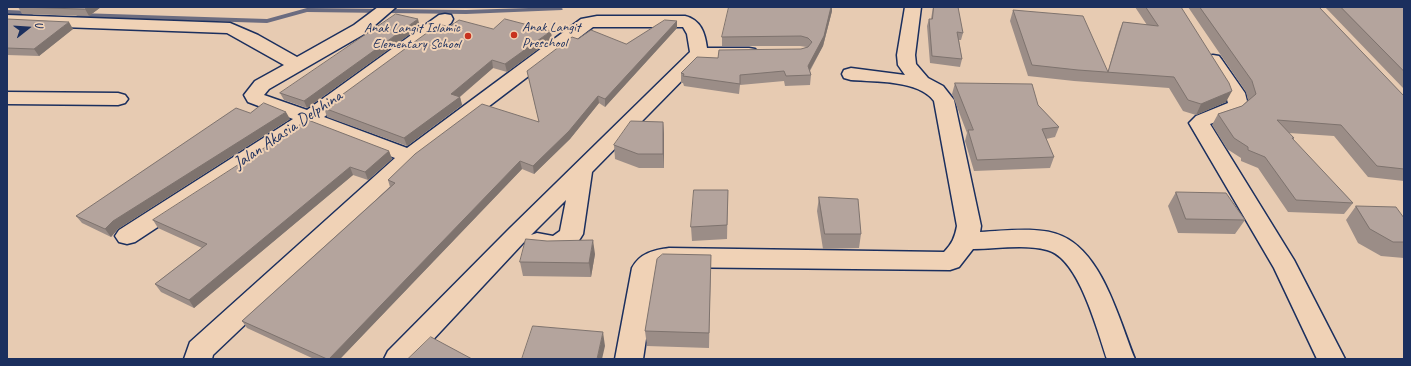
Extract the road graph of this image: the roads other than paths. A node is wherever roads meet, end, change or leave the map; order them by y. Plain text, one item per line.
1 (388, 7) edge
2 (913, 7) edge
3 (445, 19) dead end
4 (7, 20) edge
5 (1201, 40) edge
6 (699, 53) junction
7 (769, 53) edge
8 (298, 65) junction
9 (851, 74) dead end
10 (921, 82) junction
11 (7, 98) edge
12 (118, 99) dead end
13 (309, 118) junction
14 (410, 156) junction
15 (582, 170) junction
16 (517, 235) junction
17 (127, 236) dead end
18 (967, 241) junction
19 (198, 359) edge
20 (398, 359) edge
21 (629, 359) edge
22 (1121, 359) edge
23 (1331, 359) edge

1 - 8 street
2 - 10 street
3 - 13 street, Jalan Akasia Delphina
4 - 8 street
5 - 23 street
6 - 7 street
6 - 14 street
6 - 15 street
8 - 13 street
9 - 10 street
10 - 18 street
11 - 12 street
13 - 14 street
13 - 17 street, Jalan Akasia Delphina
14 - 19 street
15 - 16 street
15 - 16 street
16 - 20 street
18 - 21 street
18 - 22 street

